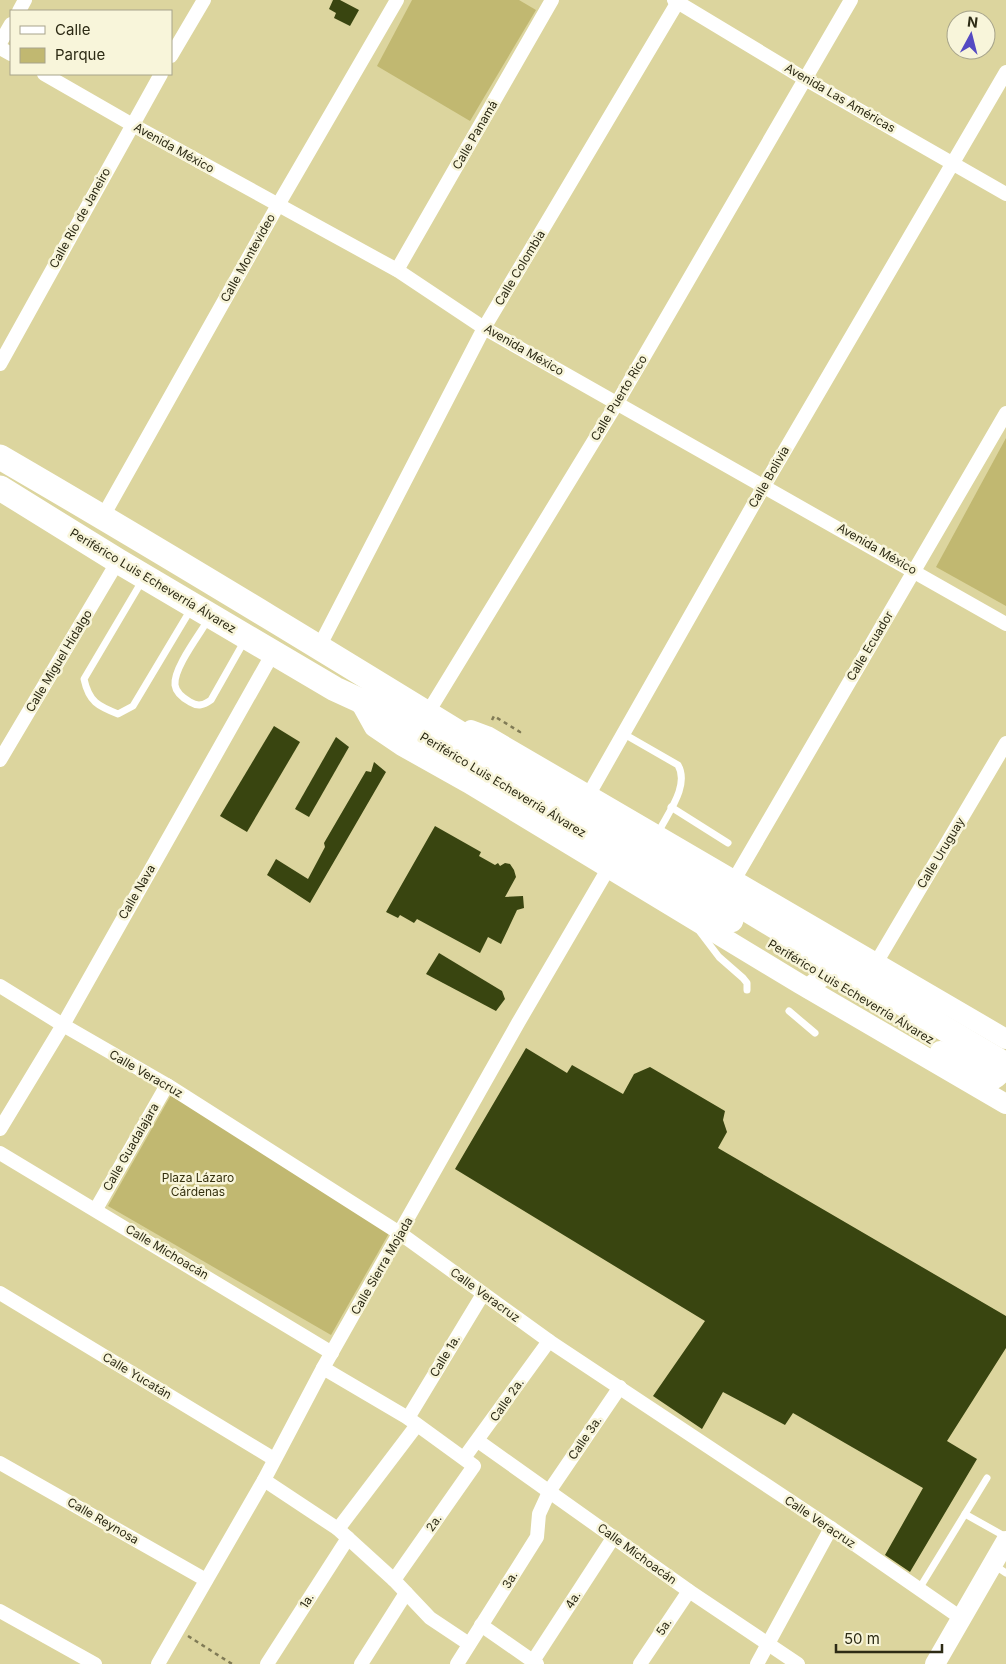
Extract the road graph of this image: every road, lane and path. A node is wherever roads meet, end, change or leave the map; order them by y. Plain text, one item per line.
1 (204, 0) edge
2 (397, 0) edge
3 (552, 0) edge
4 (851, 0) edge
5 (677, 1) edge
6 (10, 26) edge
7 (0, 43) edge
8 (172, 54) edge
9 (1006, 72) edge
10 (46, 75) edge
11 (160, 75) edge
12 (805, 79) junction
13 (131, 124) junction
14 (953, 163) junction
15 (1006, 194) edge
16 (278, 205) junction
17 (397, 270) junction
18 (484, 328) junction
19 (0, 364) edge
20 (617, 403) junction
21 (1006, 413) edge
22 (4, 456) edge
23 (764, 486) junction
24 (0, 488) edge
25 (0, 502) edge
26 (102, 518) junction
27 (62, 527) junction
28 (118, 561) junction
29 (915, 571) junction
30 (145, 577) junction
31 (202, 610) junction
32 (1006, 624) edge
33 (247, 638) junction
34 (319, 646) junction
35 (273, 653) junction
36 (359, 700) junction
37 (433, 718) junction
38 (624, 734) junction
39 (1006, 743) edge
40 (0, 760) edge
41 (590, 794) junction
42 (671, 807) junction
43 (657, 834) junction
44 (728, 843) dead end
45 (608, 869) junction
46 (734, 880) junction
47 (692, 919) junction
48 (876, 963) junction
49 (818, 973) junction
50 (0, 986) edge
51 (747, 990) dead end
52 (789, 1011) dead end
53 (63, 1025) junction
54 (878, 1030) junction
55 (815, 1033) dead end
56 (1006, 1039) edge
57 (1006, 1045) edge
58 (1006, 1065) edge
59 (1006, 1069) edge
60 (1006, 1083) edge
61 (167, 1085) junction
62 (1006, 1104) edge
63 (0, 1129) edge
64 (0, 1153) edge
65 (96, 1209) junction
66 (401, 1234) junction
67 (0, 1294) edge
68 (483, 1294) junction
69 (549, 1341) junction
70 (332, 1352) junction
71 (323, 1368) junction
72 (620, 1387) junction
73 (412, 1422) junction
74 (478, 1441) junction
75 (274, 1459) junction
76 (0, 1462) edge
77 (469, 1462) junction
78 (987, 1478) dead end
79 (264, 1480) junction
80 (550, 1490) junction
81 (964, 1514) junction
82 (831, 1528) junction
83 (343, 1533) junction
84 (1006, 1537) edge
85 (613, 1538) junction
86 (1006, 1541) edge
87 (1000, 1569) edge
88 (206, 1580) junction
89 (394, 1580) junction
90 (689, 1590) junction
91 (919, 1590) junction
92 (406, 1593) junction
93 (0, 1611) edge
94 (960, 1618) junction
95 (481, 1625) junction
96 (178, 1629) junction
97 (469, 1644) junction
98 (768, 1644) junction
99 (270, 1663) edge
100 (535, 1663) edge
101 (95, 1664) edge
102 (158, 1664) edge
103 (232, 1664) edge
104 (361, 1664) edge
105 (457, 1664) edge
106 (640, 1664) edge
107 (757, 1664) edge
108 (798, 1664) edge
109 (935, 1664) edge

1 - 8 street
2 - 16 street, Calle Montevideo
3 - 17 street, Calle Panamá
4 - 12 street, Calle Puerto Rico
5 - 12 street, Avenida Las Américas
5 - 18 street, Calle Colombia
6 - 7 street
9 - 14 street, Calle Bolivia
10 - 13 street, Avenida México
11 - 13 street, Calle Río de Janeiro
12 - 14 street, Avenida Las Américas
12 - 20 street, Calle Puerto Rico
13 - 16 street, Avenida México
13 - 19 street, Calle Río de Janeiro
14 - 15 street, Avenida Las Américas
14 - 23 street, Calle Bolivia
16 - 17 street, Avenida México
16 - 26 street, Calle Montevideo
17 - 18 street, Avenida México
18 - 20 street, Avenida México
18 - 34 street, Calle Colombia
20 - 23 street, Avenida México
20 - 37 street, Calle Puerto Rico
21 - 29 street, Calle Ecuador
22 - 26 highway, Periférico Luis Echeverría Álvarez
23 - 29 street, Avenida México
23 - 38 street, Calle Bolivia
24 - 27 highway, Periférico Luis Echeverría Álvarez
25 - 27 street
26 - 34 highway, Periférico Luis Echeverría Álvarez
27 - 28 highway, Periférico Luis Echeverría Álvarez
28 - 30 highway, Periférico Luis Echeverría Álvarez
28 - 40 street, Calle Miguel Hidalgo
29 - 32 street, Avenida México
29 - 46 street, Calle Ecuador
30 - 31 highway, Periférico Luis Echeverría Álvarez
30 - 31 lane
31 - 33 highway, Periférico Luis Echeverría Álvarez
31 - 33 lane
33 - 35 highway, Periférico Luis Echeverría Álvarez
34 - 37 highway, Periférico Luis Echeverría Álvarez
35 - 36 highway, Periférico Luis Echeverría Álvarez
35 - 53 street, Calle Nava
36 - 45 street
36 - 49 highway, Periférico Luis Echeverría Álvarez
37 - 41 street
37 - 49 highway, Periférico Luis Echeverría Álvarez
38 - 41 street, Calle Bolivia
38 - 42 lane
39 - 48 street, Calle Uruguay
41 - 43 street
42 - 43 lane
42 - 44 lane
43 - 46 street
45 - 47 street
45 - 66 street, Calle Sierra Mojada
46 - 48 street
47 - 49 street
47 - 51 lane
48 - 56 street
49 - 54 street
49 - 57 street
49 - 58 highway, Periférico Luis Echeverría Álvarez
49 - 60 highway, Periférico Luis Echeverría Álvarez
50 - 53 street, Calle Veracruz
52 - 55 lane
53 - 61 street, Calle Veracruz
53 - 63 street, Calle Nava
54 - 59 street
54 - 62 street
61 - 65 street, Calle Guadalajara
61 - 66 street, Calle Veracruz
64 - 65 street, Calle Michoacán
65 - 70 street, Calle Michoacán
66 - 68 street, Calle Veracruz
66 - 70 street, Calle Sierra Mojada
67 - 75 street, Calle Yucatán
68 - 69 street, Calle Veracruz
68 - 73 street, Calle 1a.
69 - 72 street, Calle Veracruz
69 - 74 street, Calle 2a.
70 - 71 street, Calle Sierra Mojada
71 - 73 street
71 - 75 street, Calle Sierra Mojada
72 - 80 street, Calle 3a.
72 - 82 street, Calle Veracruz
73 - 77 street
73 - 83 street, 1a.
74 - 77 street, Calle 2a.
74 - 80 street, Calle Michoacán
75 - 79 street, Calle Sierra Mojada
76 - 88 street, Calle Reynosa
77 - 89 street, 2a.
78 - 81 lane
79 - 83 street
79 - 88 street, Calle Sierra Mojada
80 - 85 street, Calle Michoacán
80 - 95 street, 3a.
81 - 84 lane
81 - 91 lane
82 - 91 street, Calle Veracruz
82 - 98 street
83 - 89 street
83 - 99 street, 1a.
85 - 90 street, Calle Michoacán
85 - 100 street, 4a.
86 - 87 street
87 - 94 street
88 - 96 street, Calle Sierra Mojada
89 - 92 street
90 - 98 street, Calle Michoacán
90 - 106 street, 5a.
91 - 94 street, Calle Veracruz
92 - 97 street
92 - 104 street
93 - 101 street
94 - 109 street
95 - 97 street, 3a.
95 - 100 street
96 - 102 street, Calle Sierra Mojada
96 - 103 path
97 - 105 street, 3a.
98 - 107 street
98 - 108 street, Calle Michoacán

